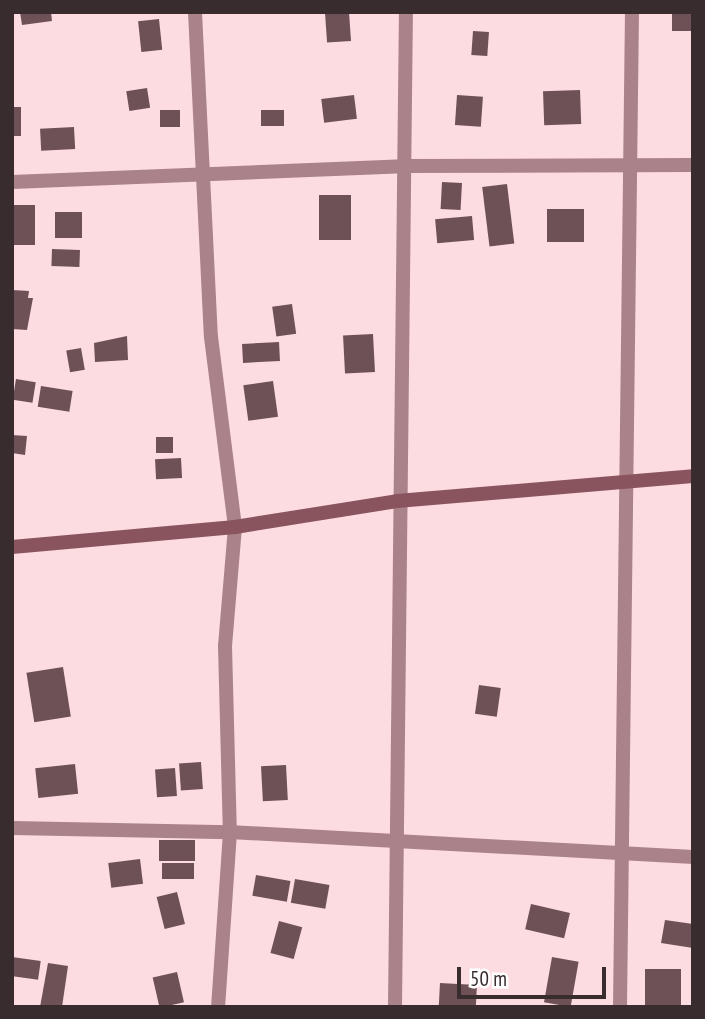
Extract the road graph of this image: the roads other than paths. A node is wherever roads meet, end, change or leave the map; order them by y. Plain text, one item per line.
1 (195, 12) edge
2 (406, 12) edge
3 (632, 12) edge
4 (629, 165) junction
5 (693, 165) edge
6 (404, 166) junction
7 (202, 172) junction
8 (12, 182) edge
9 (693, 476) edge
10 (627, 481) junction
11 (397, 501) junction
12 (235, 527) junction
13 (12, 547) edge
14 (12, 828) edge
15 (230, 832) junction
16 (396, 840) junction
17 (622, 851) junction
18 (693, 857) edge
19 (218, 1007) edge
20 (395, 1007) edge
21 (620, 1007) edge

1 - 7 street
2 - 6 street
3 - 4 street
4 - 5 street
4 - 6 street
4 - 10 street
6 - 7 street
6 - 11 street
7 - 8 street
7 - 12 street
9 - 10 main road
10 - 11 main road
10 - 17 street
11 - 12 main road
11 - 16 street
12 - 13 main road
12 - 15 street
14 - 15 street
15 - 16 street
15 - 19 street
16 - 17 street
16 - 20 street
17 - 18 street
17 - 21 street

